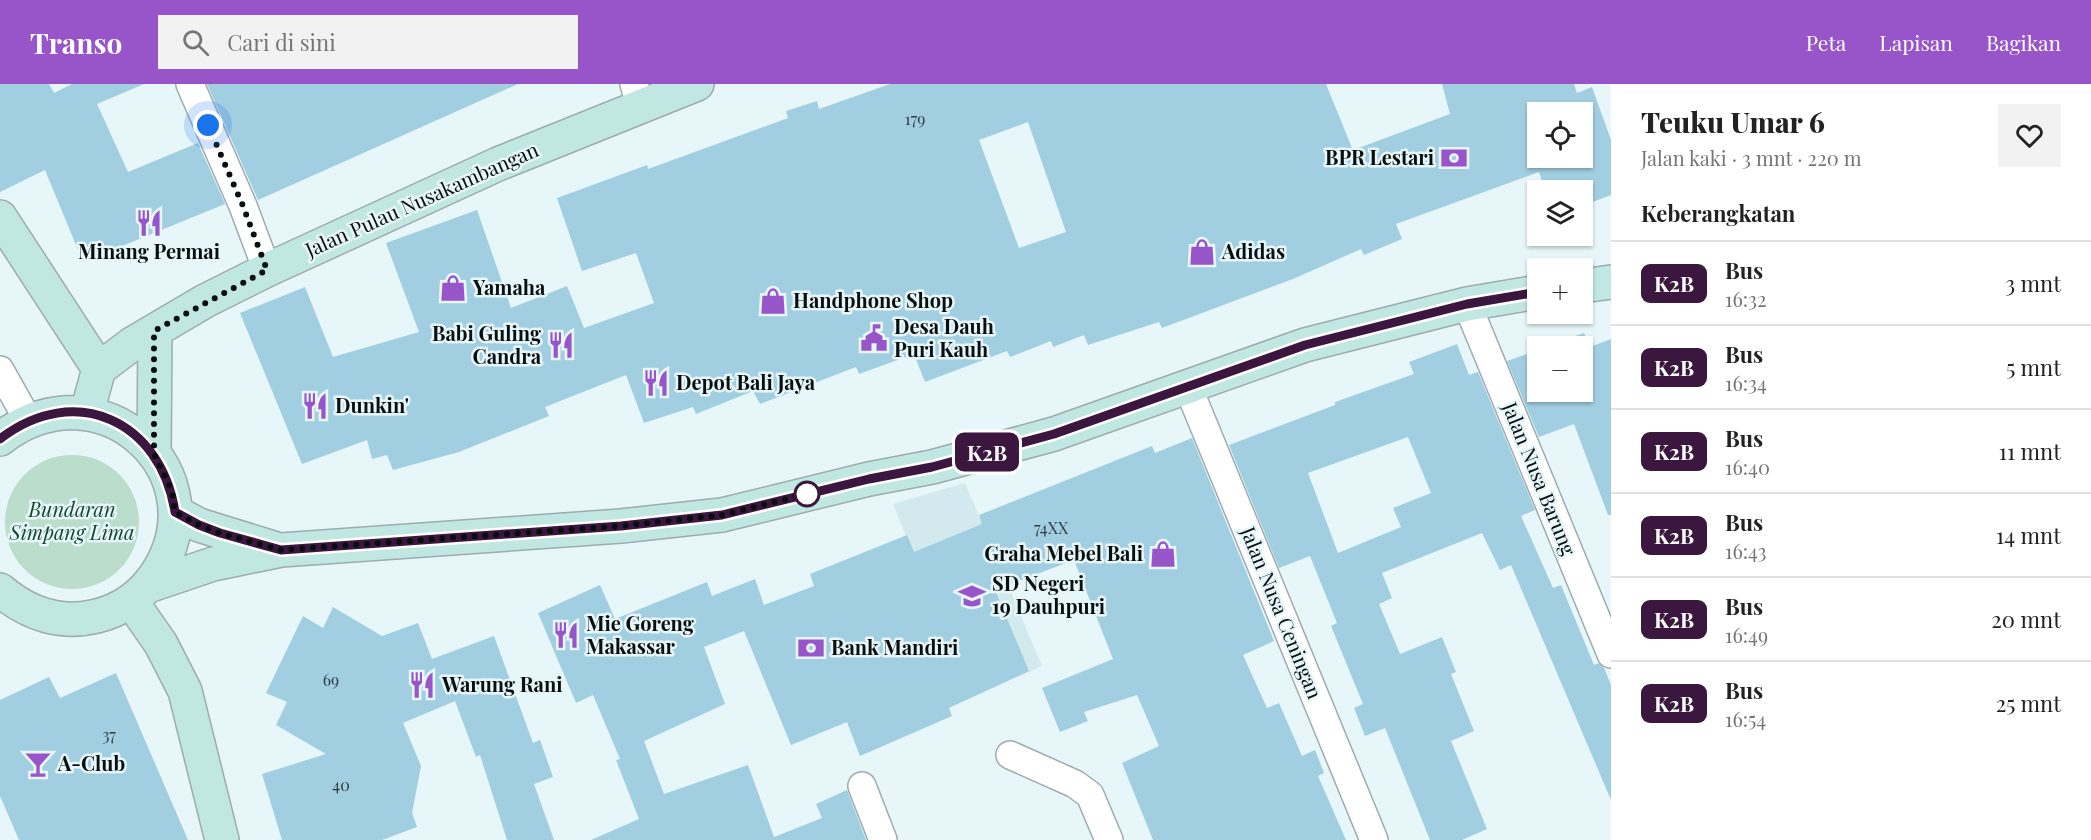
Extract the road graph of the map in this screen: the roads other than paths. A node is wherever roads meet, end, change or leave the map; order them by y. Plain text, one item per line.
1 (190, 84) edge
2 (697, 84) edge
3 (637, 95) edge
4 (0, 217) edge
5 (267, 270) junction
6 (1611, 282) edge
7 (1593, 284) edge
8 (1527, 294) edge
9 (1467, 304) junction
10 (154, 331) junction
11 (99, 369) junction
12 (0, 370) edge
13 (1188, 387) junction
14 (87, 412) junction
15 (28, 420) junction
16 (0, 439) edge
17 (154, 454) junction
18 (175, 512) junction
19 (281, 550) junction
20 (0, 590) edge
21 (139, 594) junction
22 (1611, 654) edge
23 (1010, 755) dead end
24 (862, 786) dead end
25 (222, 840) edge
26 (883, 840) edge
27 (1109, 840) edge
28 (1374, 840) edge

1 - 5 street
2 - 3 main road, Jalan Pulau Nusakambangan
3 - 5 main road, Jalan Pulau Nusakambangan
4 - 11 main road
5 - 10 main road, Jalan Pulau Nusakambangan
6 - 7 main road
8 - 9 main road
9 - 13 main road
9 - 22 street, Jalan Nusa Barung
10 - 11 main road, Jalan Pulau Nusakambangan
10 - 17 main road
11 - 14 main road
12 - 15 street
13 - 19 main road
13 - 28 street, Jalan Nusa Ceningan
14 - 15 main road
14 - 17 main road
15 - 16 main road
17 - 18 main road
18 - 19 main road
18 - 21 main road
19 - 21 main road
20 - 21 main road
21 - 25 main road
23 - 27 street
24 - 26 street

